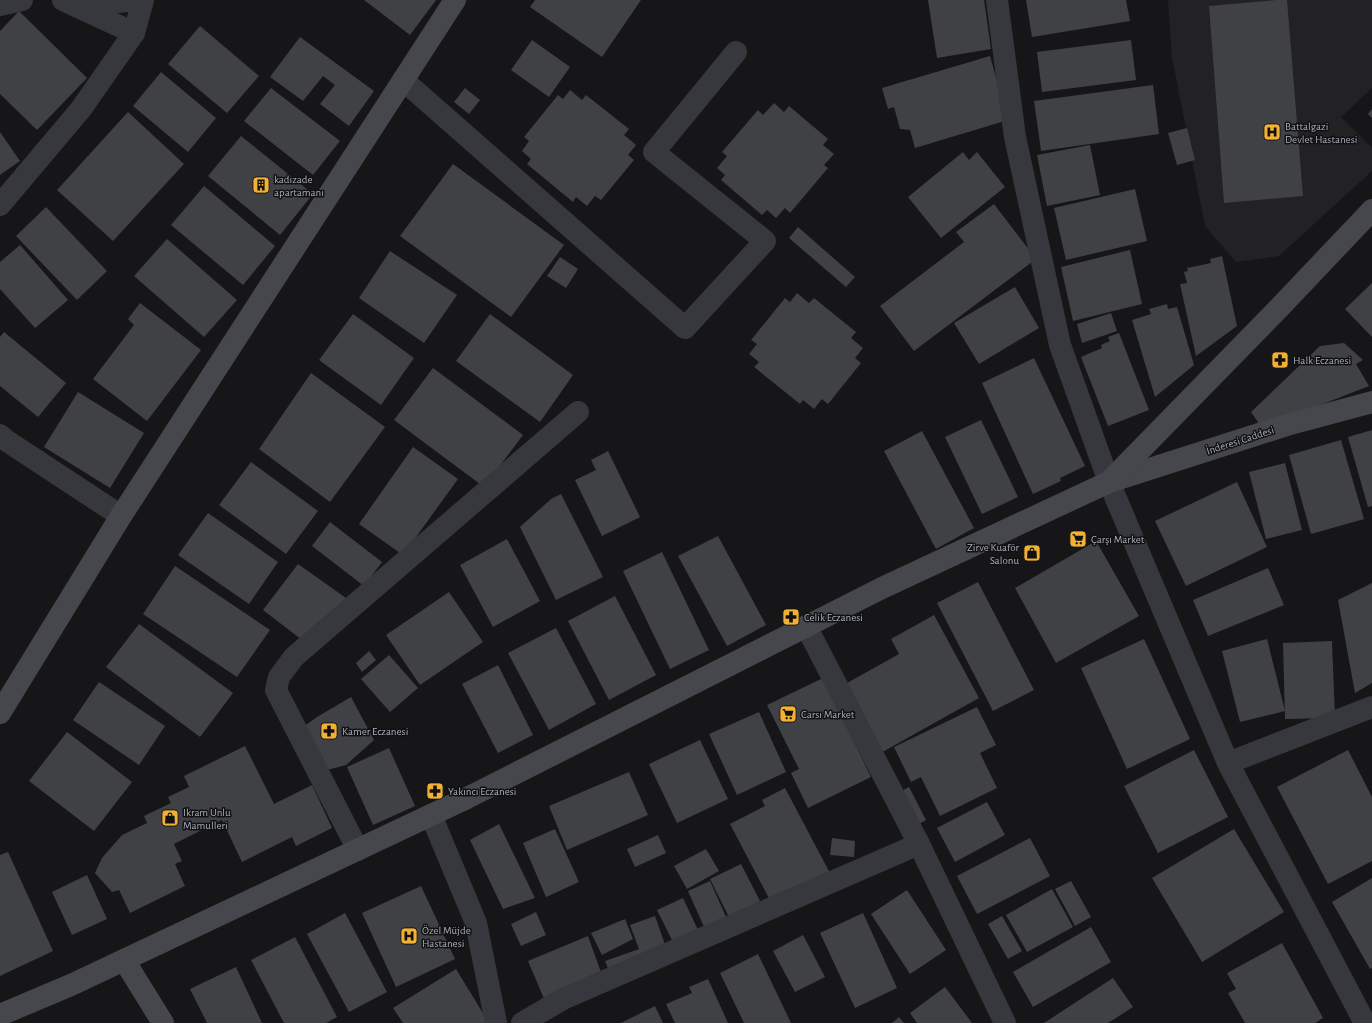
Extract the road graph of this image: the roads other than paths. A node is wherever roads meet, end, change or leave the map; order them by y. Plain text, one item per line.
1 (22, 0) edge
2 (138, 0) edge
3 (143, 0) edge
4 (455, 0) edge
5 (997, 0) edge
6 (70, 3) edge
7 (0, 5) edge
8 (134, 33) junction
9 (736, 52) dead end
10 (403, 80) junction
11 (0, 205) edge
12 (1372, 210) edge
13 (1372, 402) edge
14 (578, 412) dead end
15 (0, 435) edge
16 (1109, 482) junction
17 (121, 516) junction
18 (806, 626) junction
19 (1372, 707) edge
20 (0, 713) edge
21 (1228, 763) junction
22 (431, 815) junction
23 (919, 844) junction
24 (358, 850) junction
25 (124, 960) junction
26 (0, 1015) edge
27 (163, 1023) edge
28 (496, 1023) edge
29 (522, 1023) edge
30 (1005, 1023) edge
31 (1365, 1023) edge

1 - 7 street
2 - 6 street
3 - 8 street
4 - 10 main road
5 - 16 street
6 - 8 street
8 - 11 street
9 - 10 street
10 - 17 main road
12 - 16 main road
13 - 16 main road, İnderesi Caddesi
14 - 24 street
15 - 17 street
16 - 18 main road
16 - 21 street
17 - 20 main road
18 - 22 main road
18 - 23 street
19 - 21 street
21 - 31 street
22 - 24 main road
22 - 28 street
23 - 29 street
23 - 30 street
24 - 25 main road
25 - 26 main road
25 - 27 main road

